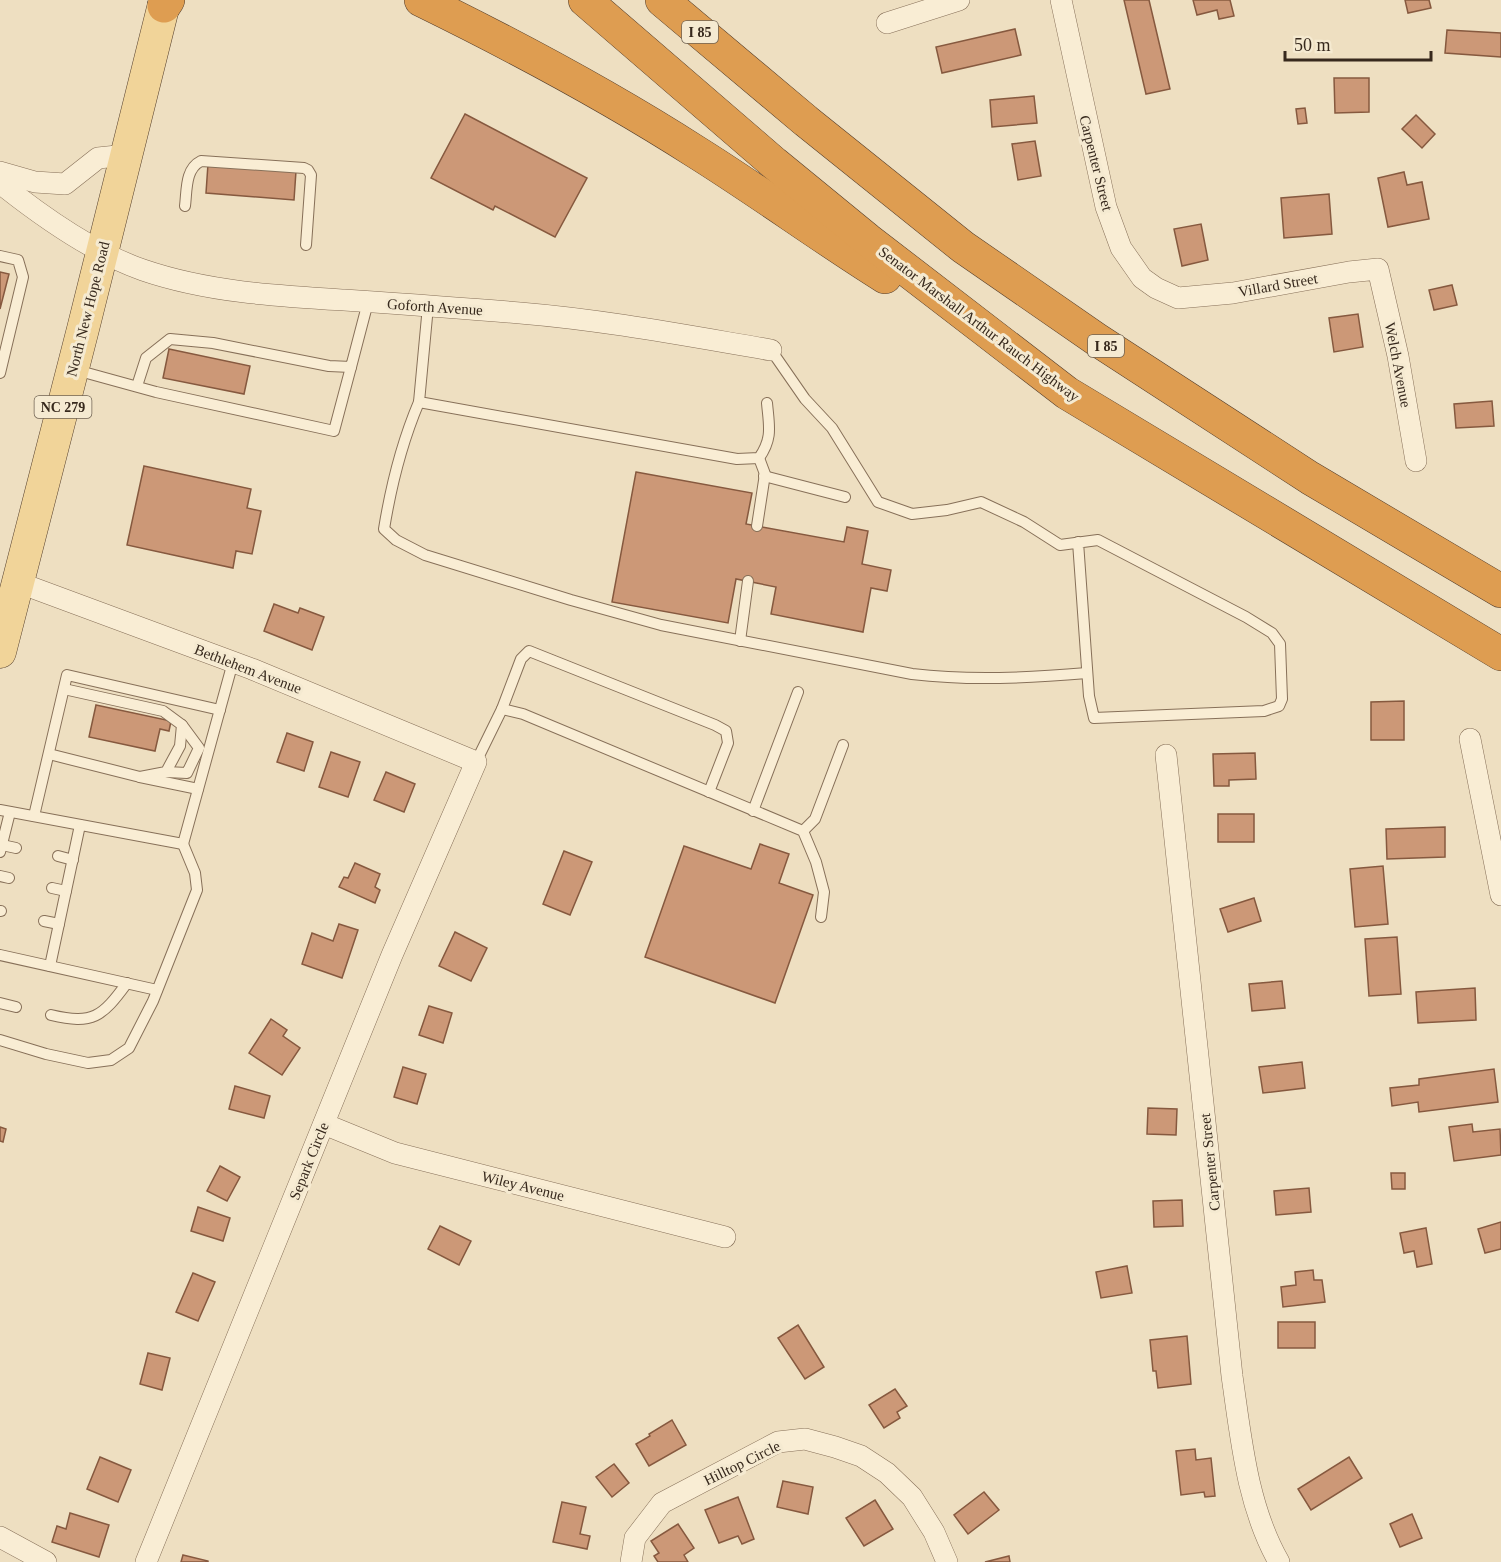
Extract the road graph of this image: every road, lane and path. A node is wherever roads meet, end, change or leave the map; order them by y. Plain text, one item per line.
1 (421, 0) edge
2 (585, 0) edge
3 (662, 0) edge
4 (692, 0) edge
5 (959, 0) edge
6 (1061, 0) edge
7 (166, 2) edge
8 (887, 23) dead end
9 (738, 64) junction
10 (128, 155) junction
11 (0, 172) edge
12 (0, 183) edge
13 (185, 206) dead end
14 (306, 245) dead end
15 (102, 252) junction
16 (0, 256) edge
17 (1378, 269) joint
18 (1178, 298) joint
19 (368, 302) junction
20 (428, 306) junction
21 (771, 350) joint
22 (351, 367) junction
23 (73, 369) junction
24 (0, 373) edge
25 (136, 386) junction
26 (1067, 393) junction
27 (419, 402) junction
28 (767, 402) dead end
29 (759, 458) junction
30 (1416, 461) dead end
31 (764, 476) junction
32 (845, 497) dead end
33 (758, 526) dead end
34 (1078, 542) junction
35 (13, 579) junction
36 (748, 581) dead end
37 (1501, 591) edge
38 (740, 641) junction
39 (0, 652) edge
40 (1501, 654) edge
41 (233, 662) junction
42 (1087, 673) junction
43 (64, 689) junction
44 (798, 692) dead end
45 (502, 709) junction
46 (220, 710) junction
47 (182, 725) junction
48 (1470, 739) dead end
49 (843, 745) dead end
50 (49, 754) junction
51 (1166, 755) dead end
52 (476, 762) junction
53 (166, 772) junction
54 (140, 777) junction
55 (198, 789) junction
56 (709, 792) junction
57 (753, 810) junction
58 (5, 811) edge
59 (34, 816) junction
60 (80, 825) junction
61 (803, 831) junction
62 (183, 844) junction
63 (16, 848) dead end
64 (1, 849) edge
65 (58, 856) dead end
66 (73, 860) junction
67 (52, 888) dead end
68 (66, 891) junction
69 (1501, 895) edge
70 (821, 917) dead end
71 (44, 921) dead end
72 (59, 924) junction
73 (0, 955) edge
74 (50, 966) junction
75 (127, 983) junction
76 (157, 990) junction
77 (0, 1003) edge
78 (16, 1007) dead end
79 (51, 1015) dead end
80 (0, 1040) edge
81 (324, 1124) junction
82 (725, 1237) dead end
83 (0, 1537) edge
84 (46, 1562) edge
85 (146, 1562) edge
86 (631, 1562) edge
87 (947, 1562) edge
88 (1280, 1562) edge

1 - 26 highway
2 - 26 highway, Senator Marshall Arthur Rauch Highway
3 - 9 highway, I 85
4 - 9 highway
5 - 8 street
6 - 18 street, Carpenter Street
7 - 10 main road, North New Hope Road / NC 279
9 - 37 highway, I 85
10 - 11 street
10 - 15 main road, North New Hope Road / NC 279
12 - 15 street, Goforth Avenue
13 - 14 lane
15 - 19 street, Goforth Avenue
15 - 23 main road, North New Hope Road / NC 279
16 - 24 lane
17 - 18 street, Villard Street
17 - 30 street, Welch Avenue
19 - 20 street, Goforth Avenue
19 - 22 lane
20 - 21 street, Goforth Avenue
20 - 27 lane
21 - 34 lane
22 - 25 lane
22 - 25 lane
23 - 25 lane
23 - 35 main road, North New Hope Road / NC 279
26 - 40 highway, Senator Marshall Arthur Rauch Highway
27 - 29 lane
27 - 38 lane
28 - 29 lane
29 - 31 lane
31 - 32 lane
31 - 33 lane
34 - 42 lane
34 - 42 lane
35 - 39 main road, North New Hope Road / NC 279
35 - 41 street, Bethlehem Avenue
36 - 38 lane
38 - 42 lane
41 - 46 lane
41 - 52 street, Bethlehem Avenue
43 - 46 lane
43 - 47 lane
43 - 50 lane
44 - 57 lane
45 - 52 lane
45 - 56 lane
45 - 56 lane
46 - 55 lane
47 - 53 lane
47 - 53 lane
48 - 69 street
49 - 61 lane
50 - 54 lane
50 - 59 lane
51 - 88 street, Carpenter Street
52 - 81 street, Separk Circle
53 - 54 lane
54 - 55 lane
55 - 62 lane
56 - 57 lane
57 - 61 lane
58 - 59 lane
58 - 64 lane
59 - 60 lane
60 - 62 lane
60 - 66 lane
61 - 70 lane
62 - 76 lane
63 - 64 lane
65 - 66 lane
66 - 68 lane
67 - 68 lane
68 - 72 lane
71 - 72 lane
72 - 74 lane
73 - 74 lane
74 - 75 lane
75 - 76 lane
75 - 79 lane
76 - 80 lane
77 - 78 lane
81 - 82 street, Wiley Avenue
81 - 85 street, Separk Circle
83 - 84 street
86 - 87 street, Hilltop Circle

